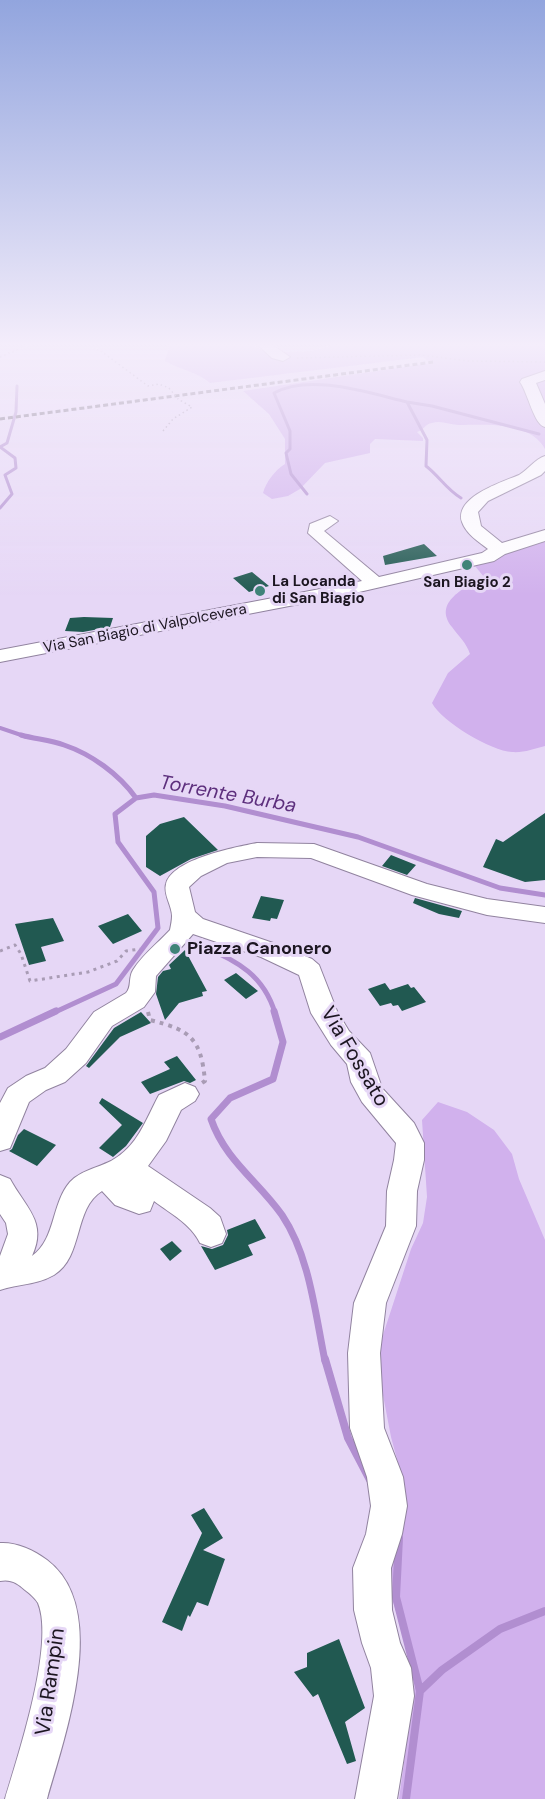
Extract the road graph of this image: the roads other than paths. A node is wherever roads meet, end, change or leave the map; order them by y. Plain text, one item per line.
1 (545, 461) edge
2 (330, 521) dead end
3 (545, 534) edge
4 (500, 550) junction
5 (375, 583) junction
6 (0, 656) edge
7 (183, 912) junction
8 (545, 915) edge
9 (167, 1111) road end
10 (0, 1140) edge
11 (115, 1171) junction
12 (0, 1187) edge
13 (139, 1202) dead end
14 (210, 1234) dead end
15 (3, 1275) edge
16 (0, 1562) edge
17 (26, 1799) edge
18 (376, 1799) edge

1 - 4 street
2 - 5 street
3 - 4 street, Via San Biagio di Valpolcevera
4 - 5 street, Via San Biagio di Valpolcevera
5 - 6 street, Via San Biagio di Valpolcevera
7 - 8 street
7 - 10 street
7 - 18 street, Via Fossato
9 - 11 street
11 - 13 street
11 - 14 street
11 - 15 street
12 - 15 street
16 - 17 street, Via Rampin

